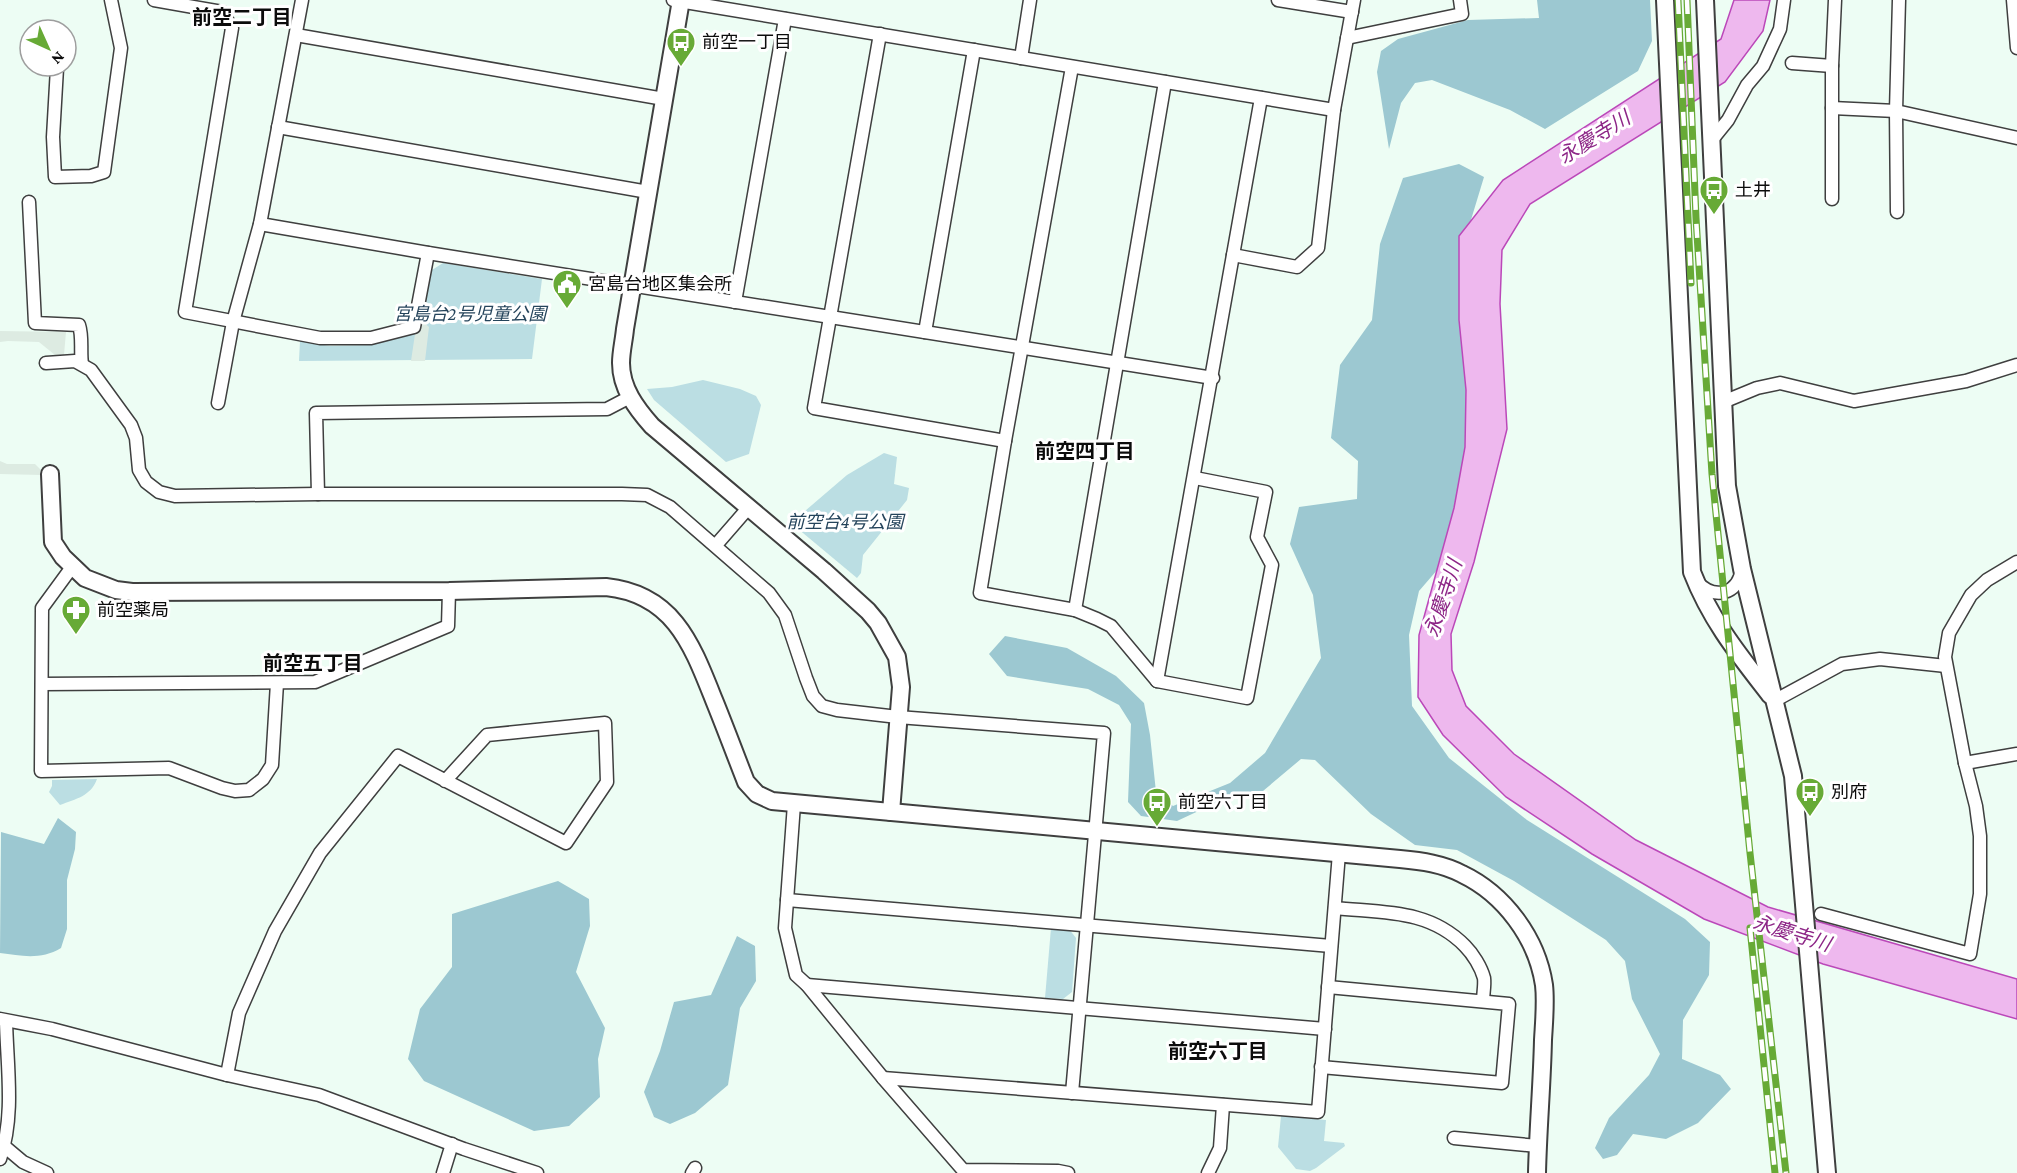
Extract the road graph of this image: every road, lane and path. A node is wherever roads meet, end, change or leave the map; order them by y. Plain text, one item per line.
1 (111, 0) edge
2 (154, 0) edge
3 (302, 0) edge
4 (678, 0) edge
5 (1030, 0) edge
6 (1278, 0) edge
7 (1460, 0) edge
8 (1665, 0) edge
9 (1705, 0) edge
10 (1784, 0) edge
11 (1835, 0) edge
12 (1899, 0) edge
13 (2013, 0) edge
14 (1353, 6) edge
15 (785, 19) junction
16 (880, 34) junction
17 (296, 35) junction
18 (1347, 38) junction
19 (2017, 48) edge
20 (974, 50) junction
21 (1021, 58) junction
22 (1792, 63) dead end
23 (1832, 66) junction
24 (1072, 67) junction
25 (56, 78) edge
26 (1165, 82) junction
27 (1261, 98) junction
28 (664, 99) junction
29 (1832, 108) junction
30 (1334, 110) junction
31 (1896, 111) junction
32 (278, 128) junction
33 (2017, 138) edge
34 (1711, 141) junction
35 (648, 192) junction
36 (1832, 200) dead end
37 (29, 202) dead end
38 (1897, 212) dead end
39 (260, 224) junction
40 (428, 253) junction
41 (1233, 255) junction
42 (632, 286) junction
43 (735, 302) junction
44 (830, 317) junction
45 (233, 322) junction
46 (925, 332) junction
47 (1022, 348) junction
48 (46, 363) dead end
49 (1117, 363) junction
50 (82, 364) junction
51 (2017, 365) edge
52 (1213, 378) junction
53 (630, 397) junction
54 (1724, 402) junction
55 (218, 403) dead end
56 (1005, 441) junction
57 (50, 474) dead end
58 (1195, 478) junction
59 (318, 494) junction
60 (749, 507) junction
61 (716, 545) junction
62 (2017, 562) edge
63 (72, 567) junction
64 (1742, 570) junction
65 (1692, 572) junction
66 (449, 591) junction
67 (1075, 610) junction
68 (1946, 666) junction
69 (1157, 681) junction
70 (277, 683) junction
71 (42, 684) junction
72 (1774, 701) junction
73 (898, 717) junction
74 (2017, 754) edge
75 (1965, 763) junction
76 (445, 781) junction
77 (794, 804) junction
78 (891, 812) junction
79 (1095, 830) junction
80 (1340, 853) junction
81 (787, 900) junction
82 (1335, 908) junction
83 (1821, 914) dead end
84 (1087, 926) junction
85 (1331, 946) junction
86 (807, 985) junction
87 (1328, 987) junction
88 (1483, 1001) junction
89 (1080, 1009) junction
90 (3, 1020) edge
91 (1324, 1029) junction
92 (1321, 1067) junction
93 (227, 1075) junction
94 (882, 1078) junction
95 (1072, 1093) junction
96 (1224, 1105) junction
97 (1454, 1138) dead end
98 (452, 1144) junction
99 (4, 1146) junction
100 (1538, 1146) junction
101 (0, 1159) edge
102 (47, 1173) edge
103 (443, 1173) edge
104 (537, 1173) edge
105 (1068, 1173) edge
106 (1208, 1173) edge
107 (1537, 1173) edge
108 (1827, 1173) edge

1 - 25 street
2 - 45 street
3 - 17 street
4 - 15 street
4 - 28 street
5 - 21 street
6 - 14 street
7 - 18 street
8 - 65 street
9 - 34 street
10 - 34 street
11 - 23 street
12 - 31 street
13 - 19 street
14 - 18 street
15 - 16 street
15 - 43 street
16 - 20 street
16 - 44 street
17 - 28 street
17 - 32 street
18 - 30 street
20 - 21 street
20 - 46 street
21 - 24 street
22 - 23 street
23 - 29 street
24 - 26 street
24 - 47 street
26 - 27 street
26 - 49 street
27 - 30 street
27 - 41 street
28 - 35 street
29 - 31 street
29 - 36 street
30 - 41 street
31 - 33 street
31 - 38 street
32 - 35 street
32 - 39 street
34 - 54 street
35 - 42 street
37 - 50 street
39 - 40 street
39 - 45 street
40 - 42 street
40 - 45 street
41 - 52 street
42 - 43 street
42 - 53 street
43 - 44 street
44 - 46 street
44 - 56 street
45 - 55 street
46 - 47 street
47 - 49 street
47 - 56 street
48 - 50 street
49 - 52 street
49 - 67 street
50 - 59 street
51 - 54 street
52 - 58 street
53 - 59 street
53 - 60 street
54 - 64 street
56 - 67 street
57 - 63 street
58 - 69 street
58 - 69 street
59 - 61 street
60 - 61 street
60 - 73 street
61 - 73 street
62 - 68 street
63 - 66 street
63 - 71 street
64 - 65 street
64 - 72 street
65 - 72 street
66 - 70 street
66 - 77 street
67 - 69 street
68 - 72 street
68 - 75 street
70 - 71 street
70 - 71 street
72 - 108 street
73 - 78 street
73 - 79 street
74 - 75 street
75 - 83 street
76 - 76 street
76 - 93 street
77 - 78 street
77 - 81 street
78 - 79 street
79 - 80 street
79 - 84 street
80 - 82 street
80 - 100 street
81 - 84 street
81 - 86 street
82 - 85 street
82 - 88 street
84 - 85 street
84 - 89 street
85 - 87 street
86 - 89 street
86 - 94 street
87 - 88 street
87 - 91 street
88 - 92 street
89 - 91 street
89 - 95 street
90 - 93 street
90 - 99 street
91 - 92 street
92 - 96 street
93 - 98 street
94 - 95 street
94 - 105 street
95 - 96 street
96 - 106 street
97 - 100 street
98 - 103 street
98 - 104 street
99 - 101 street
99 - 102 street
100 - 107 street

